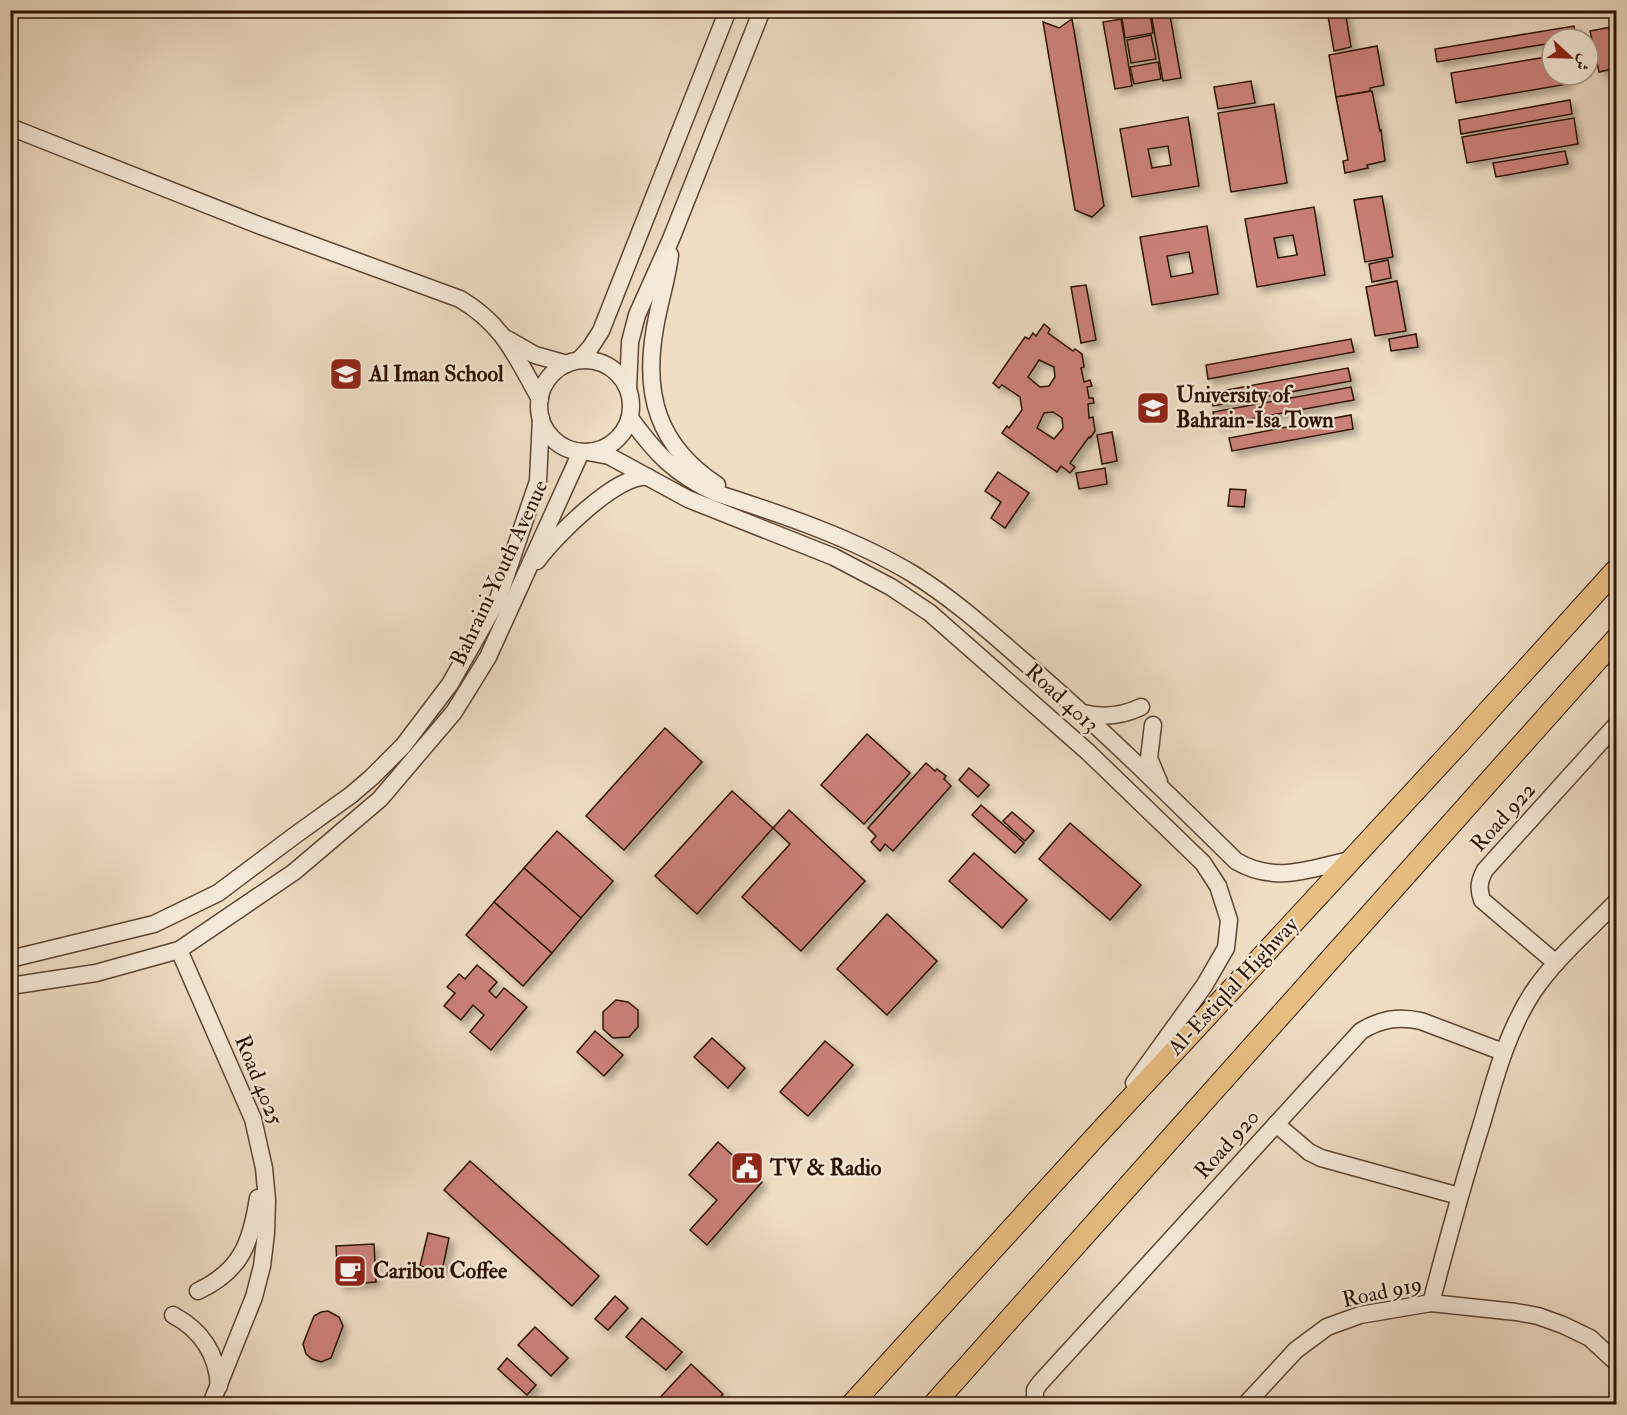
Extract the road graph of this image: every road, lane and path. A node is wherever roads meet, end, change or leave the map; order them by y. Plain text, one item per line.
1 (729, 10) edge
2 (762, 10) edge
3 (10, 128) edge
4 (671, 239) junction
5 (506, 338) junction
6 (573, 362) junction
7 (628, 389) junction
8 (540, 399) junction
9 (541, 418) junction
10 (630, 418) junction
11 (585, 452) junction
12 (648, 477) junction
13 (742, 502) junction
14 (1617, 570) edge
15 (518, 589) junction
16 (1617, 639) edge
17 (1141, 707) dead end
18 (1083, 712) junction
19 (1153, 725) dead end
20 (1617, 725) edge
21 (1113, 748) junction
22 (1088, 752) junction
23 (1109, 773) junction
24 (1162, 788) junction
25 (1350, 860) junction
26 (1617, 902) edge
27 (179, 950) junction
28 (10, 959) edge
29 (1556, 963) junction
30 (10, 986) edge
31 (1503, 1052) junction
32 (1276, 1124) junction
33 (1097, 1135) junction
34 (264, 1168) junction
35 (1459, 1196) junction
36 (198, 1291) dead end
37 (1431, 1302) junction
38 (174, 1315) dead end
39 (1617, 1362) edge
40 (219, 1387) junction
41 (212, 1404) edge
42 (852, 1404) edge
43 (934, 1404) edge
44 (1035, 1404) edge
45 (1246, 1404) edge

1 - 6 street
2 - 4 street
3 - 5 street
4 - 7 street
4 - 13 street
5 - 6 street
5 - 8 street
6 - 7 street
6 - 8 street
7 - 10 street
8 - 9 street
9 - 11 street
9 - 28 street, Bahraini Youth Avenue
10 - 11 street
10 - 13 street, Road 4013
11 - 12 street, Road 4013
11 - 15 street, Bahraini Youth Avenue
12 - 15 street
12 - 22 street, Road 4013
13 - 18 street, Road 4013
14 - 25 main road, Al-Estiqlal Highway
15 - 27 street, Bahraini Youth Avenue
16 - 43 main road
17 - 18 street
18 - 21 street, Road 4013
19 - 24 street
20 - 29 street, Road 922
21 - 22 street
21 - 23 street
21 - 24 street, Road 4013
22 - 23 street, Road 4013
23 - 33 street, Road 4013
24 - 25 street, Road 4013
25 - 33 main road, Al-Estiqlal Highway
26 - 29 street
27 - 30 street, Bahraini Youth Avenue
27 - 34 street, Road 4025
29 - 31 street
31 - 32 street, Road 920
31 - 35 street
32 - 35 street
32 - 44 street, Road 920
33 - 42 main road, Al-Estiqlal Highway
34 - 36 street
34 - 40 street, Road 4025
35 - 37 street
37 - 39 street, Road 919
37 - 45 street, Road 919
38 - 40 street
40 - 41 street, Road 4025

